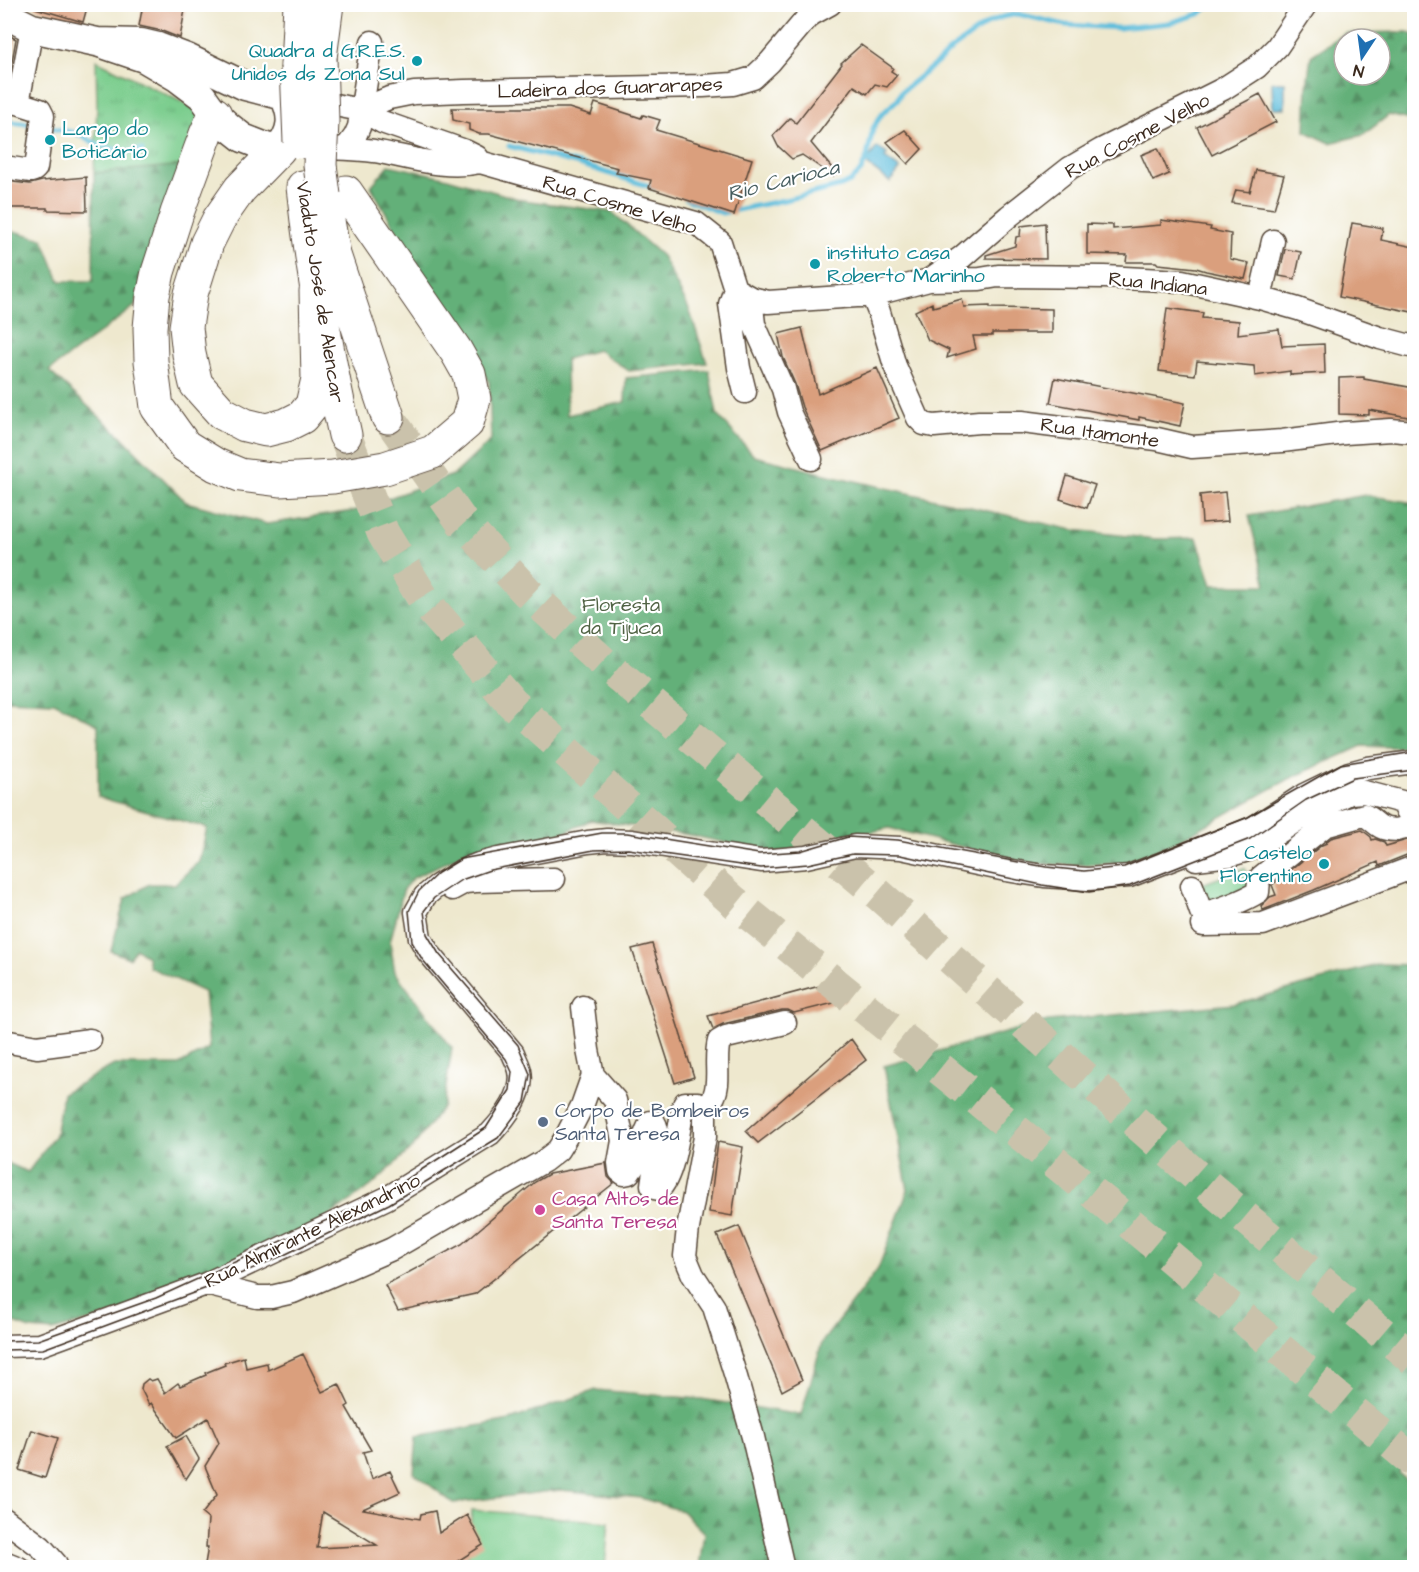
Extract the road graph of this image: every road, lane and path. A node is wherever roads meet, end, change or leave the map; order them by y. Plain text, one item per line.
1 (300, 4) edge
2 (327, 4) edge
3 (830, 4) edge
4 (1306, 4) edge
5 (4, 14) edge
6 (32, 28) junction
7 (97, 42) junction
8 (372, 42) dead end
9 (308, 62) junction
10 (245, 86) junction
11 (284, 96) junction
12 (11, 103) edge
13 (361, 110) junction
14 (215, 114) junction
15 (382, 122) junction
16 (347, 147) junction
17 (279, 149) junction
18 (375, 151) junction
19 (480, 162) junction
20 (4, 168) edge
21 (325, 191) junction
22 (1273, 241) dead end
23 (929, 280) junction
24 (316, 291) junction
25 (743, 294) junction
26 (872, 295) junction
27 (1260, 298) junction
28 (1414, 347) edge
29 (745, 392) dead end
30 (388, 417) tunnel mouth
31 (1414, 432) edge
32 (345, 435) tunnel mouth
33 (811, 459) dead end
34 (1414, 762) edge
35 (1408, 798) edge
36 (1414, 823) edge
37 (1163, 863) junction
38 (1414, 867) edge
39 (554, 879) dead end
40 (1192, 886) dead end
41 (1203, 925) dead end
42 (419, 930) junction
43 (583, 1007) dead end
44 (785, 1023) dead end
45 (90, 1040) dead end
46 (4, 1041) edge
47 (593, 1075) junction
48 (705, 1108) junction
49 (206, 1284) junction
50 (4, 1346) edge
51 (4, 1520) edge
52 (4, 1562) edge
53 (19, 1568) edge
54 (57, 1568) edge
55 (783, 1568) edge

1 - 9 highway, Viaduto José de Alencar
2 - 9 highway, Viaduto José de Alencar
3 - 13 street, Ladeira dos Guararapes
4 - 23 street, Rua Cosme Velho
5 - 6 main road, Rua Cosme Velho
6 - 7 main road, Rua Cosme Velho
6 - 12 street
7 - 10 main road, Rua Cosme Velho
7 - 14 main road, Rua Cosme Velho
8 - 13 street
9 - 21 highway, Viaduto José de Alencar, bridge
9 - 21 highway, Viaduto José de Alencar, bridge
10 - 11 main road, Rua Cosme Velho
10 - 14 main road
11 - 13 street, Rua Cosme Velho
11 - 17 main road
12 - 20 street
13 - 15 street, Rua Cosme Velho
13 - 16 street
14 - 17 main road, Rua Cosme Velho
14 - 21 highway
15 - 18 street
15 - 19 street, Rua Cosme Velho
16 - 17 street, Rua Cosme Velho
16 - 18 street, Rua Cosme Velho
17 - 24 highway
18 - 19 street, Rua Cosme Velho
19 - 25 street, Rua Cosme Velho
21 - 24 highway, Viaduto José de Alencar
21 - 30 highway, Viaduto José de Alencar
22 - 27 street
23 - 26 street, Rua Cosme Velho
23 - 27 street, Rua Indiana
24 - 32 highway, Viaduto José de Alencar
25 - 26 street, Rua Cosme Velho
25 - 29 street
25 - 33 street
26 - 31 street, Rua Itamonte
27 - 28 street, Rua Indiana
34 - 37 street
35 - 36 street
35 - 37 street
36 - 40 street
37 - 42 street
38 - 41 street
39 - 42 street
42 - 49 street, Rua Almirante Alexandrino
43 - 47 street
44 - 48 street
45 - 46 street
47 - 48 street
47 - 49 street
48 - 55 street
49 - 50 street, Rua Almirante Alexandrino
51 - 54 street
52 - 53 street

